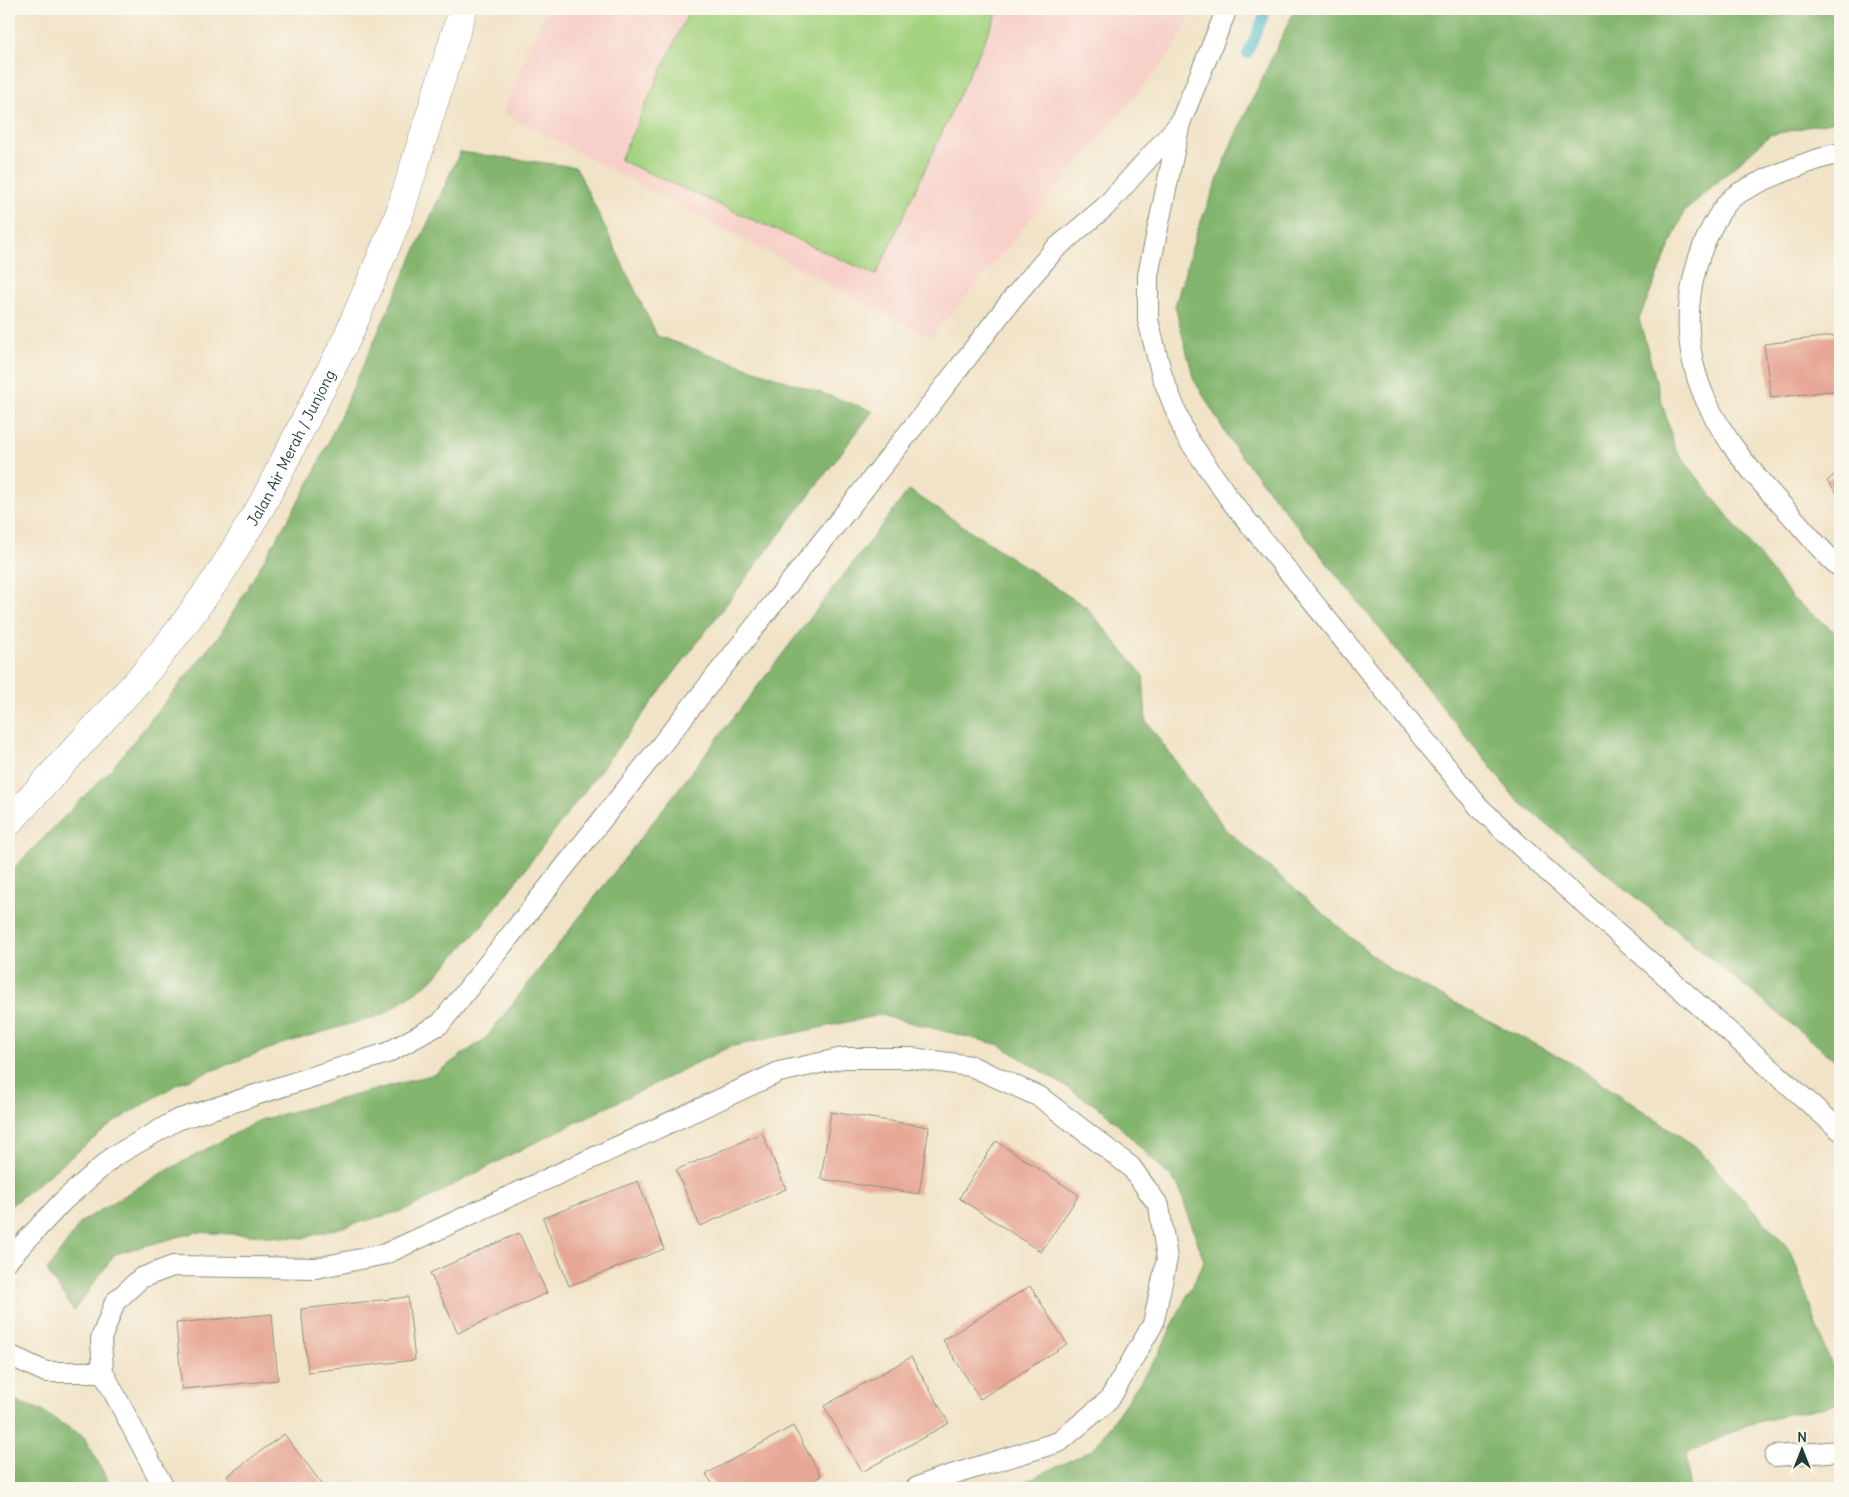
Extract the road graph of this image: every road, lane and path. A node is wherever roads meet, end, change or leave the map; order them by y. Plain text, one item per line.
1 (463, 9) edge
2 (1227, 9) edge
3 (1180, 123) junction
4 (1840, 153) edge
5 (1840, 568) edge
6 (9, 822) edge
7 (1840, 1130) edge
8 (9, 1258) edge
9 (9, 1355) edge
10 (103, 1372) junction
11 (1840, 1451) edge
12 (1774, 1456) dead end
13 (164, 1488) edge
14 (916, 1488) edge

1 - 6 main road, Jalan Air Merah / Junjong
2 - 3 lane
3 - 7 lane
3 - 8 lane
4 - 5 lane
9 - 10 lane
10 - 13 lane
10 - 14 lane
11 - 12 lane

